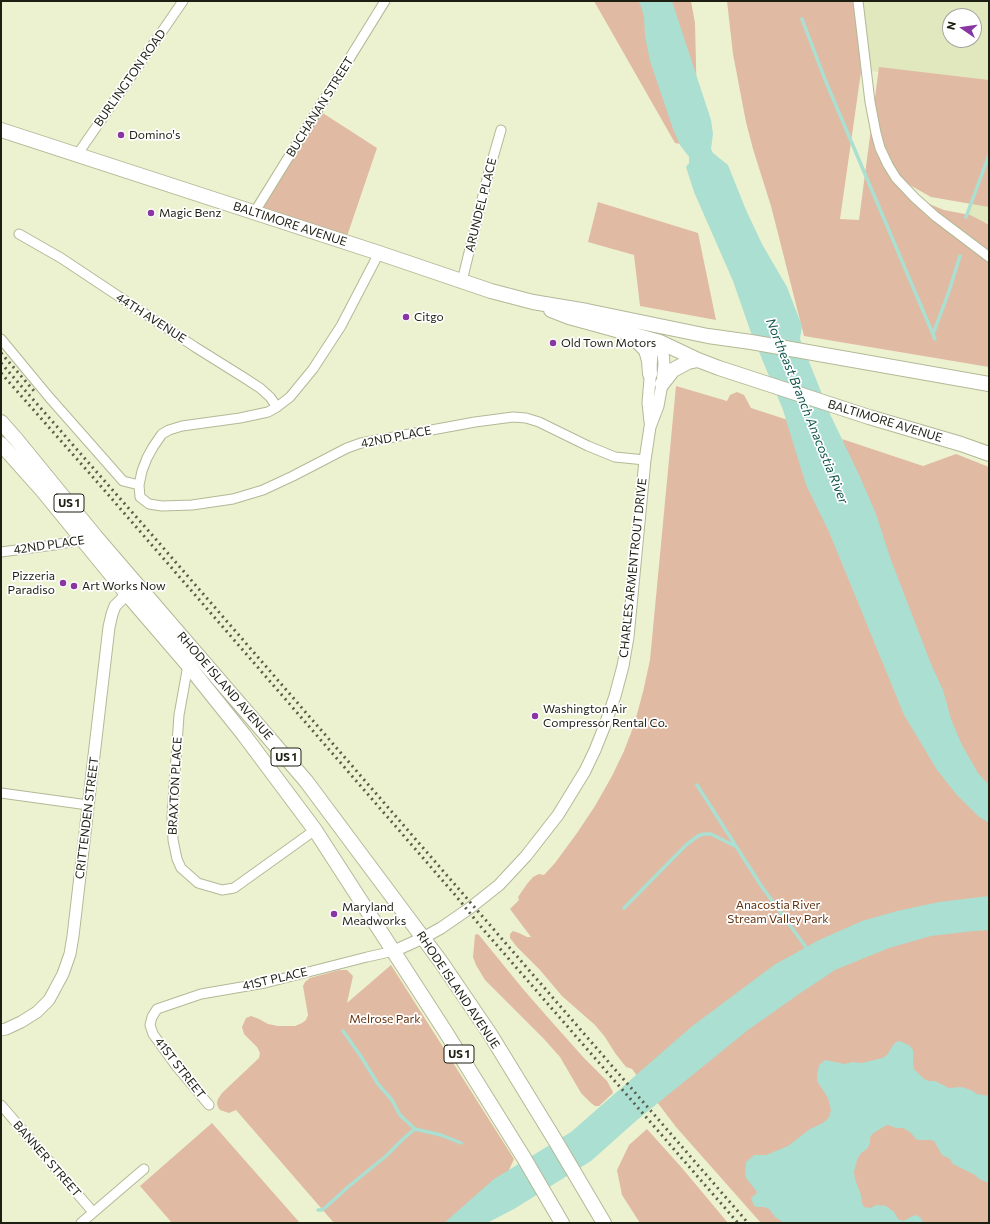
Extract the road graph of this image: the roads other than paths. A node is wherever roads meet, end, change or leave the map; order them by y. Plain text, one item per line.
1 (184, 1) edge
2 (385, 1) edge
3 (858, 1) edge
4 (1, 130) edge
5 (501, 130) dead end
6 (77, 155) junction
7 (254, 213) junction
8 (19, 234) dead end
9 (379, 253) junction
10 (989, 257) edge
11 (462, 281) junction
12 (533, 302) junction
13 (628, 319) junction
14 (615, 330) junction
15 (684, 331) junction
16 (1, 339) edge
17 (660, 342) junction
18 (698, 360) junction
19 (650, 374) junction
20 (662, 384) junction
21 (989, 384) edge
22 (277, 407) junction
23 (1, 422) edge
24 (650, 427) junction
25 (1, 444) edge
26 (989, 454) edge
27 (645, 460) junction
28 (139, 485) junction
29 (89, 539) junction
30 (1, 552) edge
31 (132, 589) junction
32 (188, 664) junction
33 (1, 793) edge
34 (88, 805) junction
35 (315, 830) junction
36 (423, 938) junction
37 (394, 951) junction
38 (157, 1009) joint
39 (1, 1030) edge
40 (1, 1105) edge
41 (210, 1105) dead end
42 (144, 1169) dead end
43 (93, 1212) junction
44 (81, 1223) edge
45 (562, 1223) edge
46 (604, 1223) edge

1 - 6 street, BURLINGTON ROAD
2 - 7 street, BUCHANAN STREET
3 - 10 street
4 - 6 main road, BALTIMORE AVENUE
5 - 11 street, ARUNDEL PLACE
6 - 7 main road, BALTIMORE AVENUE
7 - 9 main road, BALTIMORE AVENUE
8 - 22 street, 44TH AVENUE
9 - 11 main road, BALTIMORE AVENUE
9 - 22 street
11 - 12 main road, BALTIMORE AVENUE
12 - 13 main road, BALTIMORE AVENUE
12 - 14 main road, BALTIMORE AVENUE
13 - 15 main road, BALTIMORE AVENUE
13 - 17 main road
14 - 17 main road, BALTIMORE AVENUE
14 - 19 main road
15 - 17 main road
15 - 21 main road, BALTIMORE AVENUE
16 - 28 street
17 - 18 main road, BALTIMORE AVENUE
17 - 19 street, CHARLES ARMENTROUT DRIVE
17 - 20 street, CHARLES ARMENTROUT DRIVE
18 - 20 main road
18 - 26 main road, BALTIMORE AVENUE
19 - 24 street, CHARLES ARMENTROUT DRIVE
20 - 24 street, CHARLES ARMENTROUT DRIVE
22 - 28 street
23 - 29 main road, RHODE ISLAND AVENUE / US 1
24 - 27 street, CHARLES ARMENTROUT DRIVE
25 - 29 main road, RHODE ISLAND AVENUE / US 1
27 - 28 street, 42ND PLACE
27 - 36 street, CHARLES ARMENTROUT DRIVE
29 - 30 street, 42ND PLACE
29 - 31 main road, RHODE ISLAND AVENUE / US 1
31 - 32 main road, RHODE ISLAND AVENUE / US 1
31 - 34 street, CRITTENDEN STREET
31 - 36 main road, RHODE ISLAND AVENUE / US 1
32 - 35 main road, RHODE ISLAND AVENUE / US 1
32 - 35 street, BRAXTON PLACE
33 - 34 street
34 - 39 street, CRITTENDEN STREET
35 - 37 main road, RHODE ISLAND AVENUE / US 1
36 - 37 street, CHARLES ARMENTROUT DRIVE
36 - 46 main road, RHODE ISLAND AVENUE / US 1
37 - 38 street, 41ST PLACE
37 - 45 main road, RHODE ISLAND AVENUE / US 1
38 - 41 street, 41ST STREET
40 - 43 street, BANNER STREET
42 - 43 street
43 - 44 street

